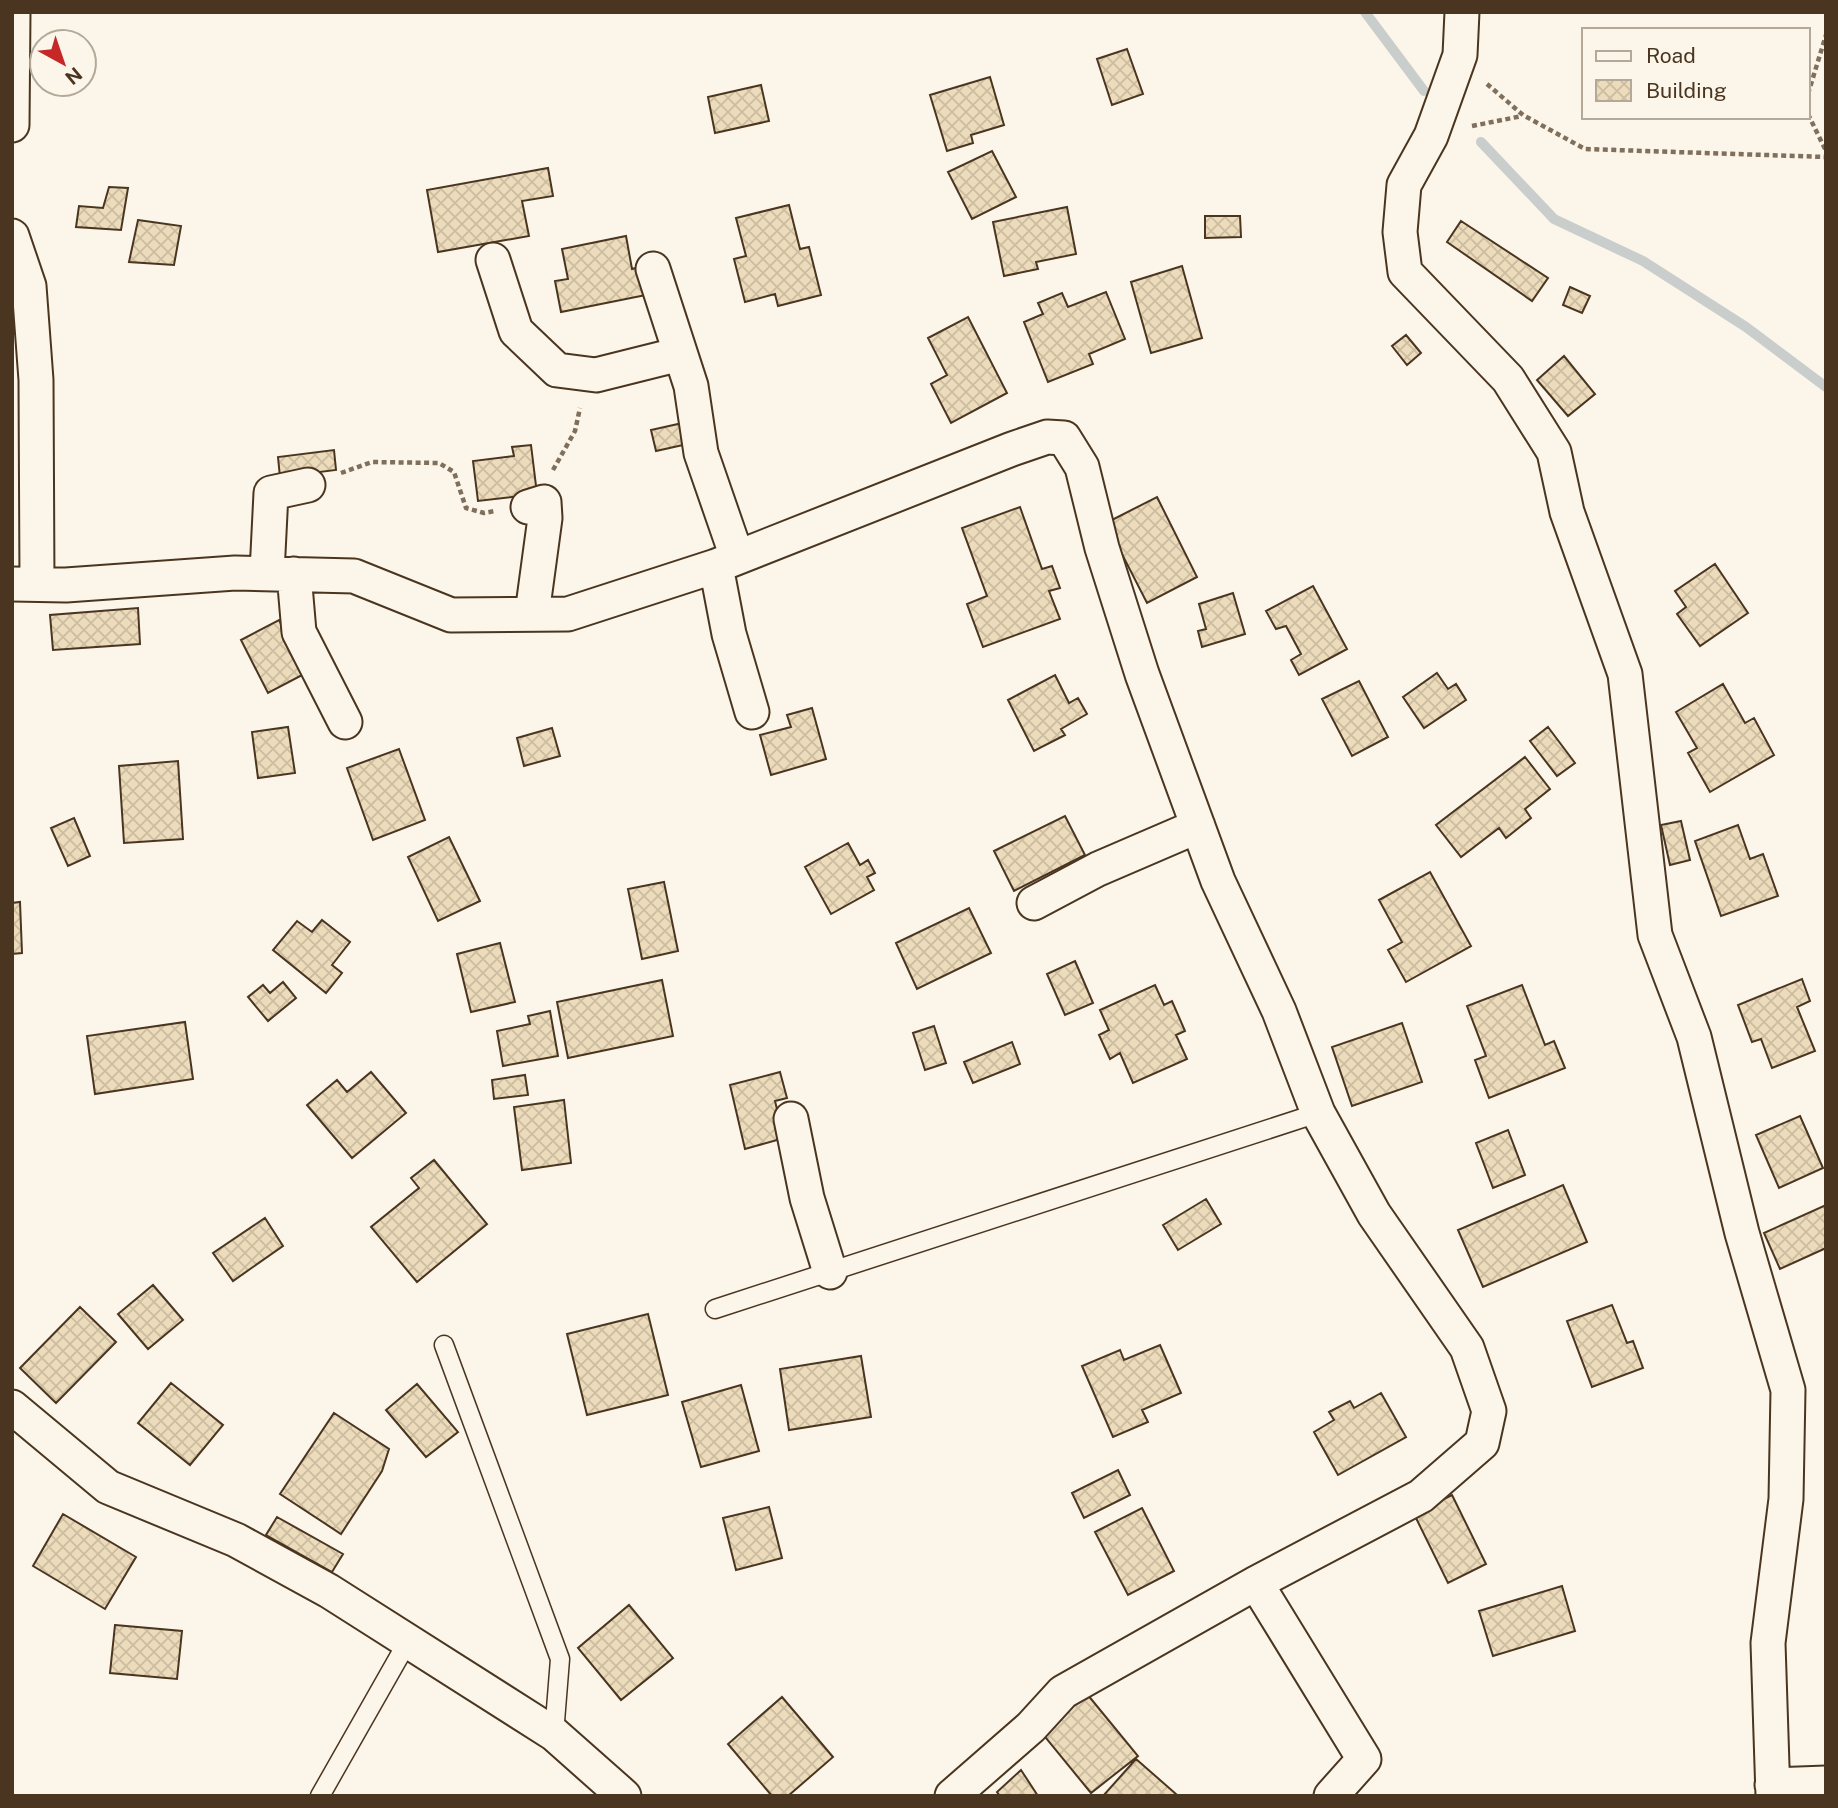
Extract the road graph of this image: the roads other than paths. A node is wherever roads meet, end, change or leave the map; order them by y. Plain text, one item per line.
1 (13, 12) edge
2 (1462, 12) edge
3 (13, 21) edge
4 (12, 85) edge
5 (12, 125) edge
6 (12, 236) edge
7 (493, 260) dead end
8 (653, 269) dead end
9 (680, 354) junction
10 (308, 485) road end
11 (536, 504) road end
12 (726, 562) junction
13 (280, 574) junction
14 (25, 584) edge
15 (532, 614) junction
16 (752, 712) dead end
17 (345, 722) dead end
18 (1198, 826) junction
19 (1034, 903) dead end
20 (1318, 1114) junction
21 (790, 1119) dead end
22 (830, 1272) junction
23 (715, 1309) dead end
24 (444, 1346) dead end
25 (12, 1406) edge
26 (1256, 1583) junction
27 (408, 1641) junction
28 (554, 1734) junction
29 (1826, 1783) edge
30 (1772, 1790) edge
31 (320, 1796) edge
32 (624, 1796) edge
33 (952, 1796) edge
34 (1331, 1796) edge

1 - 3 street
2 - 30 street
3 - 4 street
4 - 5 street
6 - 14 street
7 - 9 street
8 - 9 street
9 - 12 street
10 - 13 street
11 - 15 street
12 - 15 street
12 - 16 street
12 - 18 street
13 - 14 street
13 - 15 street
13 - 17 street
18 - 19 street
18 - 20 street
20 - 22 lane
20 - 26 street
21 - 22 street
22 - 23 lane
24 - 28 lane
25 - 27 street
26 - 33 street
26 - 34 street
27 - 28 street
27 - 31 lane
28 - 32 street
29 - 30 street

